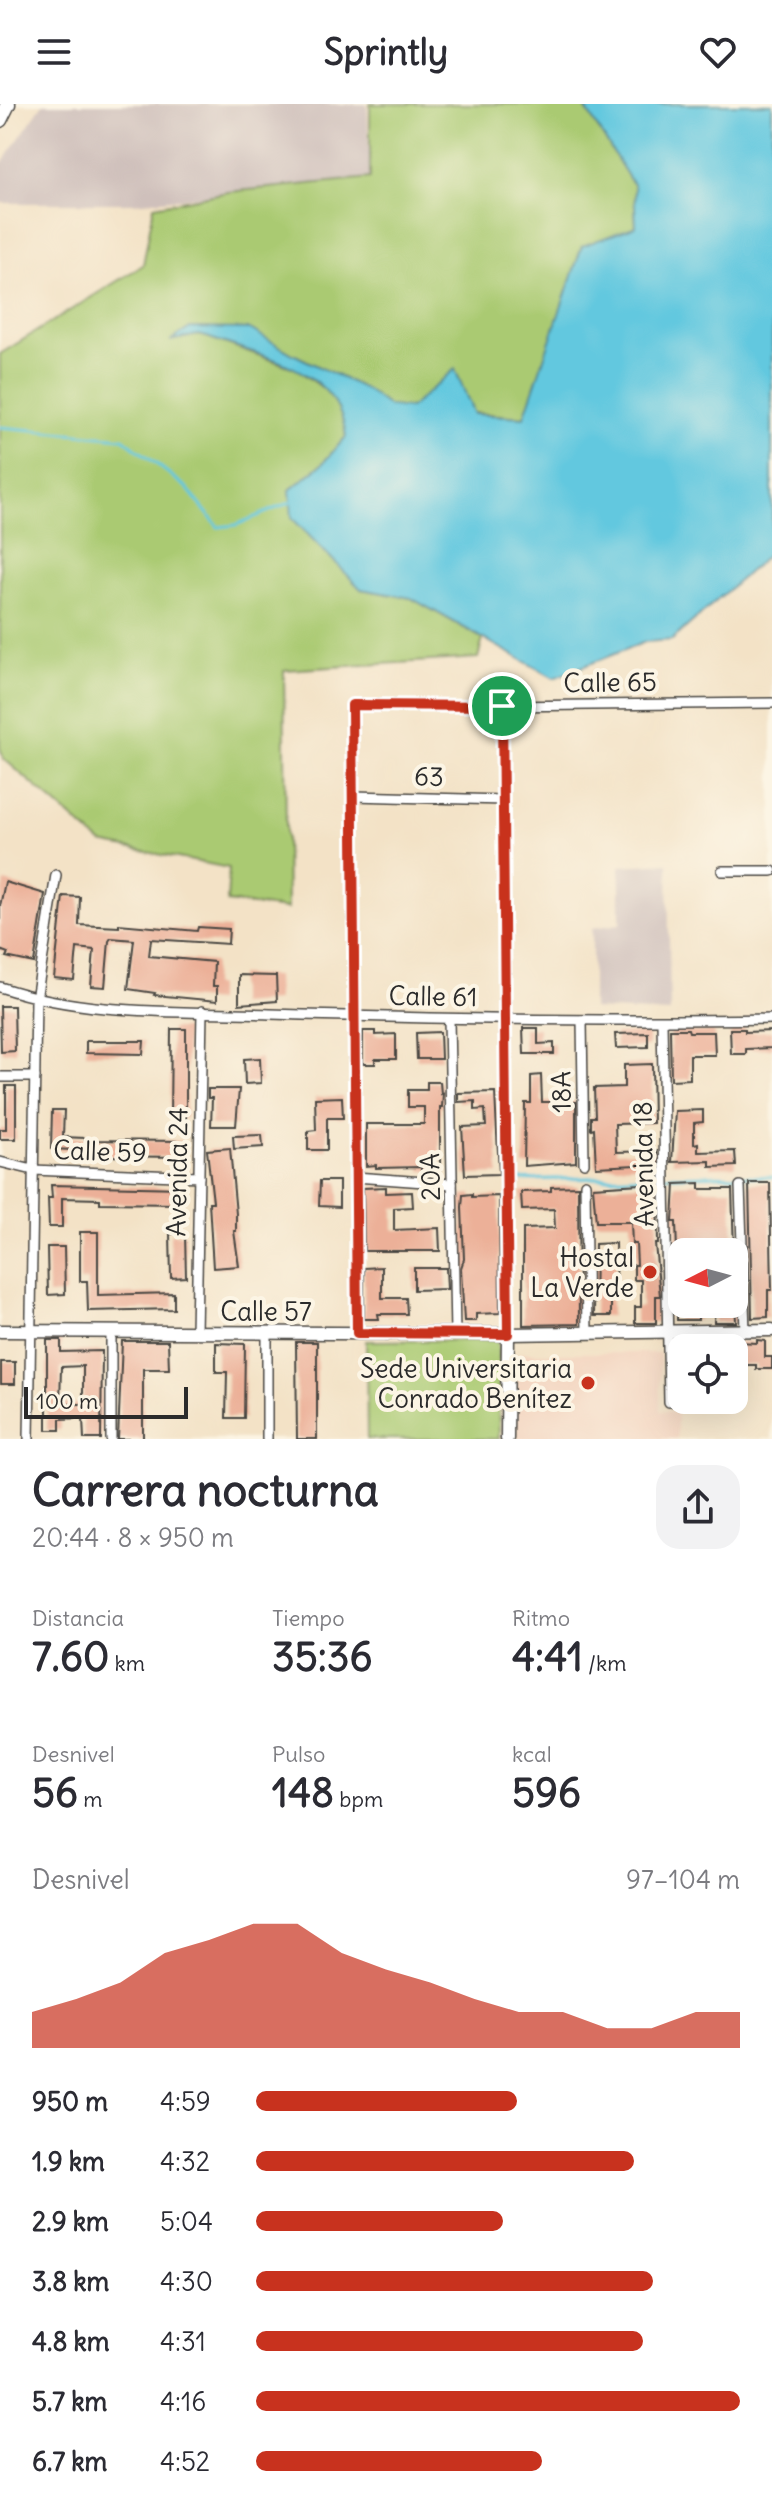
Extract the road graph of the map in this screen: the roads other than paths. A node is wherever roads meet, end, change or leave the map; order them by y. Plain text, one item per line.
1 (8, 104) edge
2 (0, 120) edge
3 (772, 703) edge
4 (502, 706) junction
5 (353, 796) junction
6 (503, 800) junction
7 (722, 871) dead end
8 (772, 871) edge
9 (56, 875) dead end
10 (0, 987) edge
11 (36, 999) junction
12 (202, 1011) junction
13 (355, 1016) junction
14 (449, 1019) junction
15 (504, 1019) junction
16 (772, 1019) edge
17 (582, 1020) junction
18 (662, 1021) junction
19 (0, 1077) edge
20 (35, 1077) junction
21 (0, 1162) edge
22 (584, 1163) dead end
23 (33, 1170) junction
24 (199, 1177) junction
25 (355, 1177) junction
26 (452, 1184) junction
27 (585, 1184) dead end
28 (740, 1186) dead end
29 (772, 1330) edge
30 (0, 1331) edge
31 (30, 1331) junction
32 (745, 1331) junction
33 (111, 1332) junction
34 (196, 1332) junction
35 (668, 1332) junction
36 (267, 1333) junction
37 (357, 1333) junction
38 (587, 1333) junction
39 (455, 1334) junction
40 (508, 1334) junction
41 (29, 1439) edge
42 (111, 1439) edge
43 (267, 1439) edge
44 (507, 1439) edge

1 - 2 main road
3 - 4 street, Calle 65
4 - 5 street, Calle 65
4 - 6 street
5 - 6 street, 63
5 - 13 street
6 - 15 street
7 - 8 street
9 - 11 street
10 - 11 street, Calle 61
11 - 12 street, Calle 61
11 - 20 street
12 - 13 street, Calle 61
12 - 24 street, Avenida 24
13 - 14 street, Calle 61
13 - 25 street
14 - 15 street, Calle 61
14 - 26 street, 20A
15 - 17 street, Calle 61
15 - 40 street
16 - 18 street, Calle 61
17 - 18 street, Calle 61
17 - 22 street, 18A
18 - 35 street, Avenida 18
19 - 20 street
20 - 23 street
21 - 23 street, Calle 59
23 - 24 street, Calle 59
23 - 31 street
24 - 34 street, Avenida 24
25 - 26 street
25 - 37 street
26 - 39 street, 20A
27 - 38 street
28 - 32 street
29 - 32 street, Calle 57
30 - 31 street, Calle 57
31 - 33 street, Calle 57
31 - 41 street
32 - 35 street, Calle 57
33 - 34 street, Calle 57
33 - 42 street
34 - 36 street, Calle 57
35 - 38 street, Calle 57
36 - 37 street, Calle 57
36 - 43 street
37 - 39 street, Calle 57
38 - 40 street, Calle 57
39 - 40 street, Calle 57
40 - 44 street

